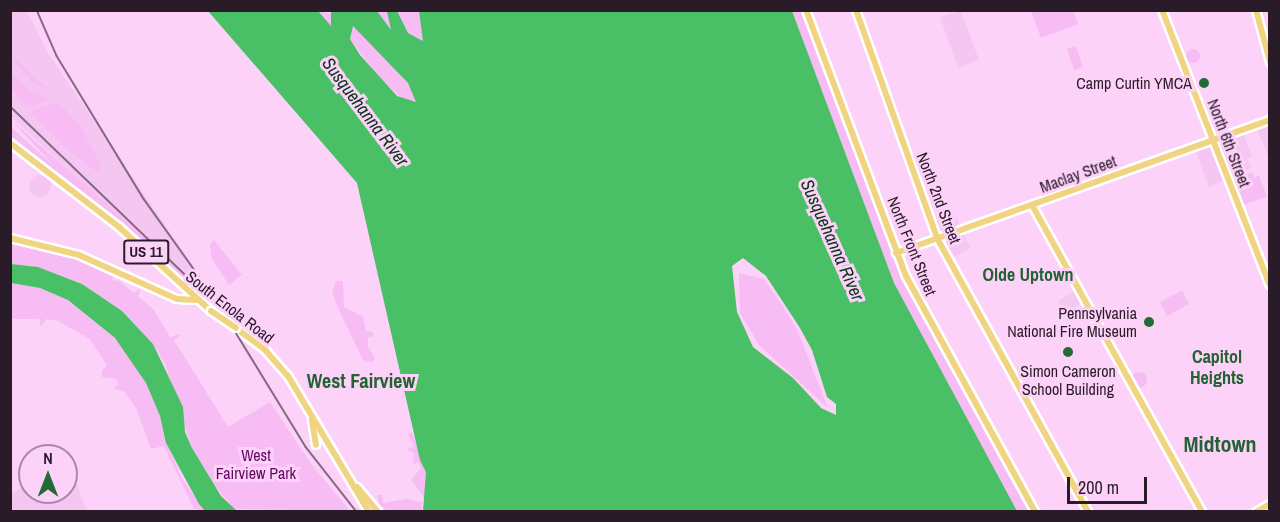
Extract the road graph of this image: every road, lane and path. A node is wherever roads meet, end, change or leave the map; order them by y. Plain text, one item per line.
1 (806, 10) edge
2 (856, 10) edge
3 (1162, 10) edge
4 (1256, 10) edge
5 (1269, 62) edge
6 (1269, 120) edge
7 (1214, 141) junction
8 (10, 143) edge
9 (1032, 205) junction
10 (10, 238) edge
11 (937, 238) junction
12 (896, 253) junction
13 (1269, 285) edge
14 (190, 294) junction
15 (182, 299) junction
16 (197, 300) junction
17 (312, 417) junction
18 (316, 445) dead end
19 (346, 474) junction
20 (1269, 504) edge
21 (369, 512) edge
22 (378, 512) edge
23 (1035, 512) edge
24 (1088, 512) edge
25 (1202, 512) edge
26 (1256, 512) edge

1 - 12 main road, North Front Street
2 - 11 main road, North 2nd Street
3 - 7 main road, North 6th Street
4 - 5 main road
6 - 7 main road, Maclay Street
7 - 9 main road, Maclay Street
7 - 13 main road, North 6th Street
8 - 14 main road, South Enola Road / US 11
9 - 11 main road, Maclay Street
9 - 25 main road
10 - 15 main road
11 - 12 main road, Maclay Street
11 - 24 main road, North 2nd Street
12 - 23 main road, North Front Street
14 - 15 main road
14 - 16 main road, South Enola Road / US 11
15 - 16 main road
16 - 17 main road, South Enola Road / US 11, bridge
17 - 18 main road
17 - 19 main road, South Enola Road / US 11
19 - 21 main road, South Enola Road / US 11
19 - 22 main road, South Enola Road / US 11
20 - 26 main road

